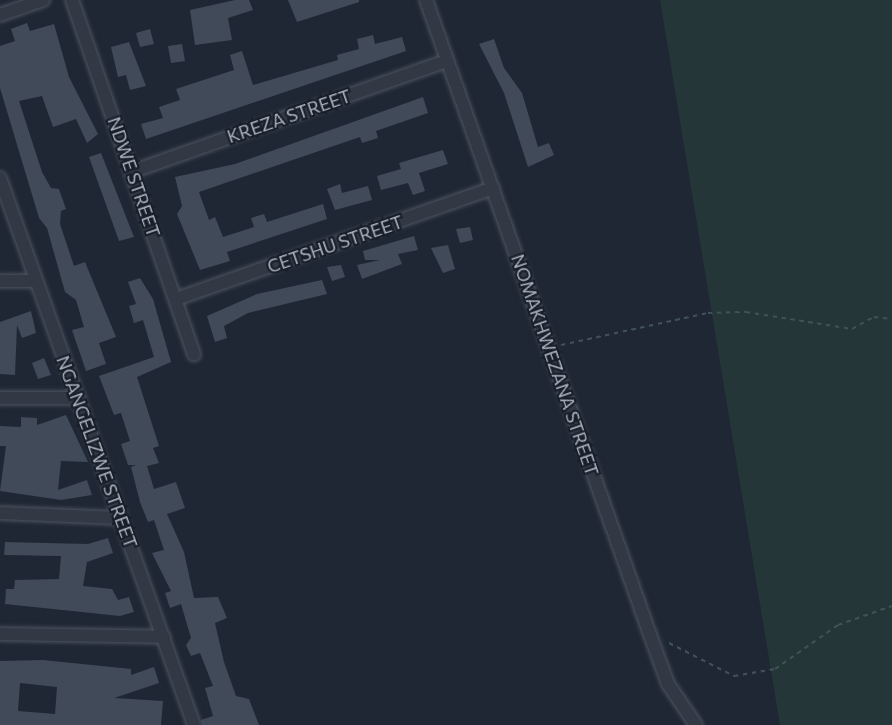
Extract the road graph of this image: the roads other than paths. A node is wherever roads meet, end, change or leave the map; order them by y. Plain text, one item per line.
1 (43, 0) edge
2 (72, 0) edge
3 (426, 0) edge
4 (0, 15) edge
5 (447, 61) junction
6 (131, 172) junction
7 (0, 178) edge
8 (493, 188) junction
9 (0, 281) edge
10 (36, 281) junction
11 (176, 299) junction
12 (195, 355) dead end
13 (0, 398) edge
14 (79, 398) junction
15 (0, 513) edge
16 (120, 518) junction
17 (0, 634) edge
18 (164, 638) junction
19 (194, 725) edge
20 (696, 725) edge

1 - 4 street
2 - 6 street, NDWE STREET
3 - 5 street, NOMAKHWEZANA STREET
5 - 6 street, KREZA STREET
5 - 8 street, NOMAKHWEZANA STREET
6 - 11 street, NDWE STREET
7 - 10 street, NGANGELIZWE STREET
8 - 11 street, CETSHU STREET
8 - 20 street, NOMAKHWEZANA STREET
9 - 10 street
10 - 14 street, NGANGELIZWE STREET
11 - 12 street, NDWE STREET
13 - 14 street
14 - 16 street, NGANGELIZWE STREET
15 - 16 street
16 - 18 street, NGANGELIZWE STREET
17 - 18 street
18 - 19 street, NGANGELIZWE STREET

